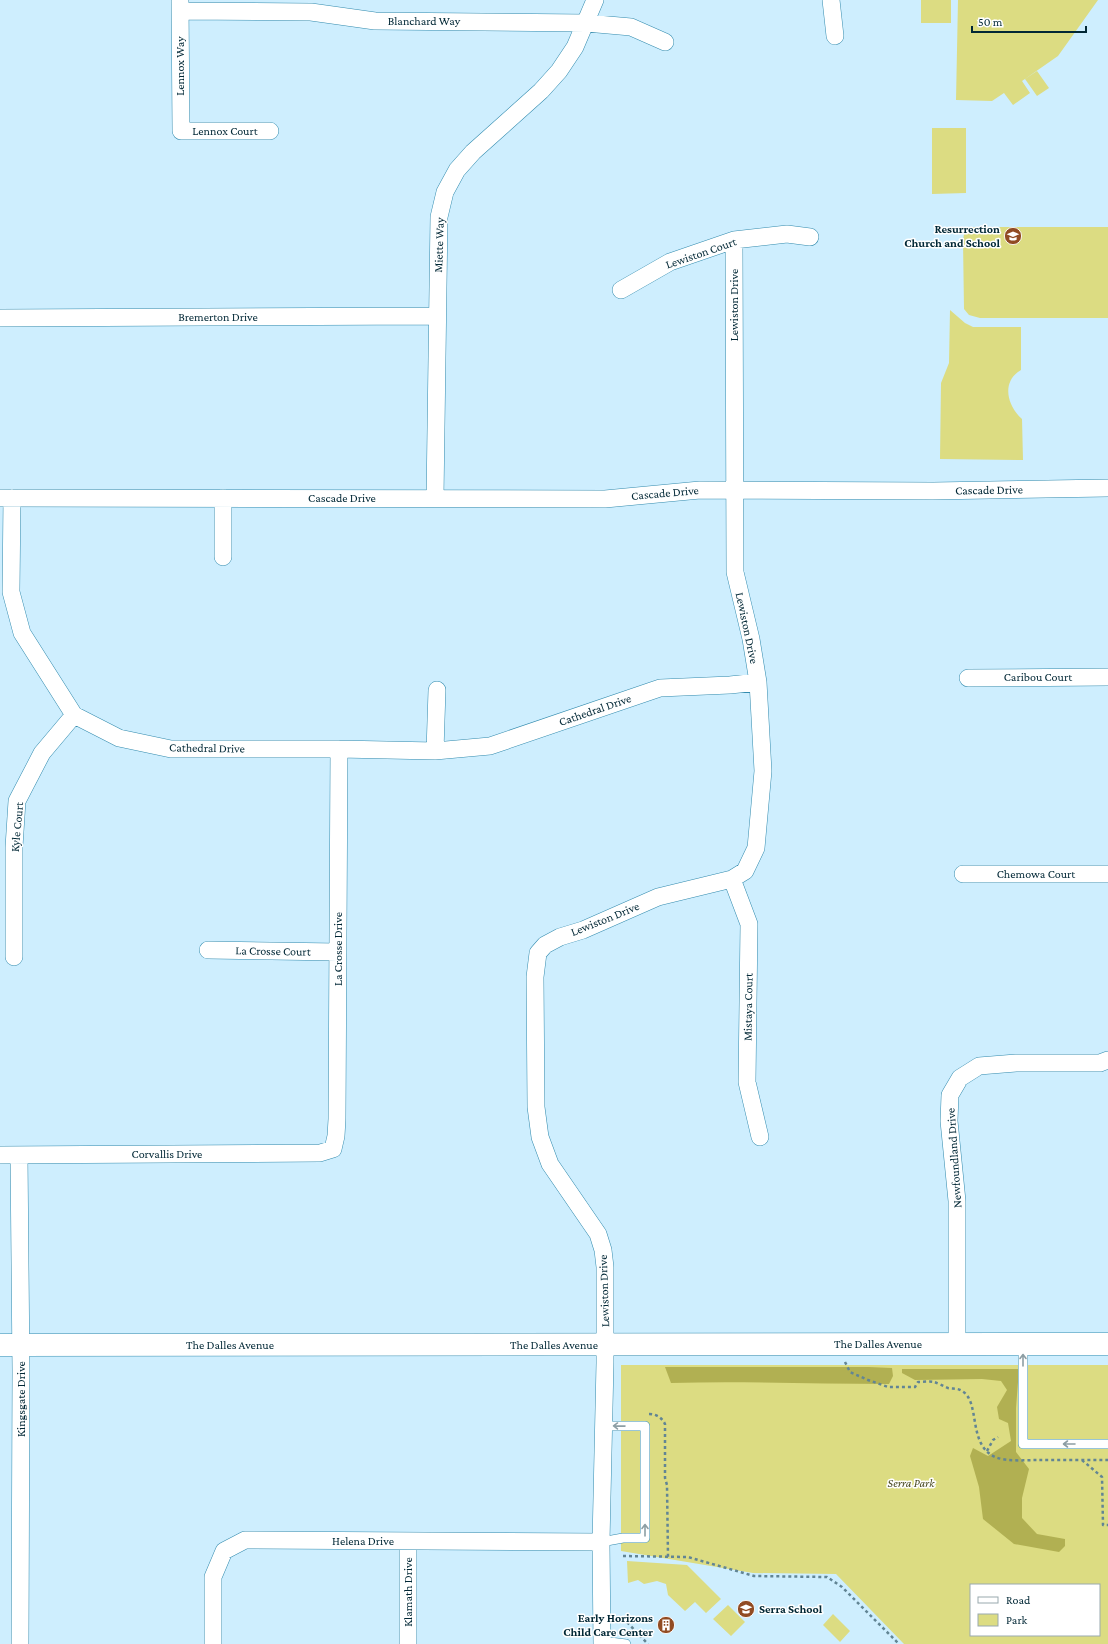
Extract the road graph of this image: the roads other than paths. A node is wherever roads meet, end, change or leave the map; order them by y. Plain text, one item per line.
1 (595, 0) edge
2 (831, 0) edge
3 (180, 6) edge
4 (586, 23) junction
5 (835, 36) dead end
6 (665, 42) dead end
7 (181, 131) joint
8 (270, 131) dead end
9 (810, 237) dead end
10 (734, 240) junction
11 (621, 290) dead end
12 (437, 316) junction
13 (0, 318) edge
14 (1108, 488) edge
15 (735, 490) junction
16 (6, 498) edge
17 (223, 498) junction
18 (435, 498) junction
19 (223, 557) dead end
20 (1108, 677) edge
21 (968, 678) dead end
22 (758, 682) junction
23 (437, 690) dead end
24 (74, 715) junction
25 (339, 749) junction
26 (435, 751) junction
27 (963, 874) dead end
28 (1108, 874) edge
29 (732, 879) junction
30 (208, 950) dead end
31 (338, 952) junction
32 (14, 957) dead end
33 (1108, 1060) edge
34 (760, 1137) dead end
35 (333, 1149) joint
36 (0, 1155) edge
37 (19, 1155) junction
38 (957, 1344) junction
39 (1023, 1344) junction
40 (1108, 1344) edge
41 (10, 1345) edge
42 (605, 1345) junction
43 (603, 1426) junction
44 (1108, 1444) edge
45 (408, 1541) junction
46 (601, 1542) junction
47 (602, 1643) edge
48 (20, 1644) edge
49 (213, 1644) edge
50 (408, 1644) edge
51 (626, 1644) edge

1 - 4 street, Miette Way
2 - 5 street
3 - 4 street, Blanchard Way
3 - 7 street, Lennox Way
4 - 6 street, Blanchard Way
4 - 12 street, Miette Way
7 - 8 street, Lennox Court
9 - 10 street, Lewiston Court
10 - 11 street, Lewiston Court
10 - 15 street, Lewiston Drive
12 - 13 street, Bremerton Drive
12 - 18 street, Miette Way
14 - 15 street, Cascade Drive
15 - 18 street, Cascade Drive
15 - 22 street, Lewiston Drive
16 - 17 street, Cascade Drive
16 - 24 street
17 - 18 street, Cascade Drive
17 - 19 street
20 - 21 street, Caribou Court
22 - 26 street, Cathedral Drive
22 - 29 street, Lewiston Drive
23 - 26 street
24 - 25 street, Cathedral Drive
24 - 32 street, Kyle Court
25 - 26 street, Cathedral Drive
25 - 31 street, La Crosse Drive
27 - 28 street, Chemowa Court
29 - 34 street, Mistaya Court
29 - 42 street, Lewiston Drive
30 - 31 street, La Crosse Court
31 - 35 street, La Crosse Drive
33 - 38 street, Newfoundland Drive
35 - 37 street, Corvallis Drive
36 - 37 street, Corvallis Drive
37 - 41 street, Kingsgate Drive
38 - 39 street, The Dalles Avenue
38 - 42 street, The Dalles Avenue
39 - 40 street, The Dalles Avenue
44 -> 39 lane
41 - 42 street, The Dalles Avenue
41 - 48 street, Kingsgate Drive
42 - 43 street, Lewiston Drive
43 - 46 street, Lewiston Drive
46 -> 43 lane
45 - 46 street, Helena Drive
45 - 49 street, Helena Drive
45 - 50 street, Klamath Drive
46 - 47 street, Lewiston Drive
47 - 51 lane

